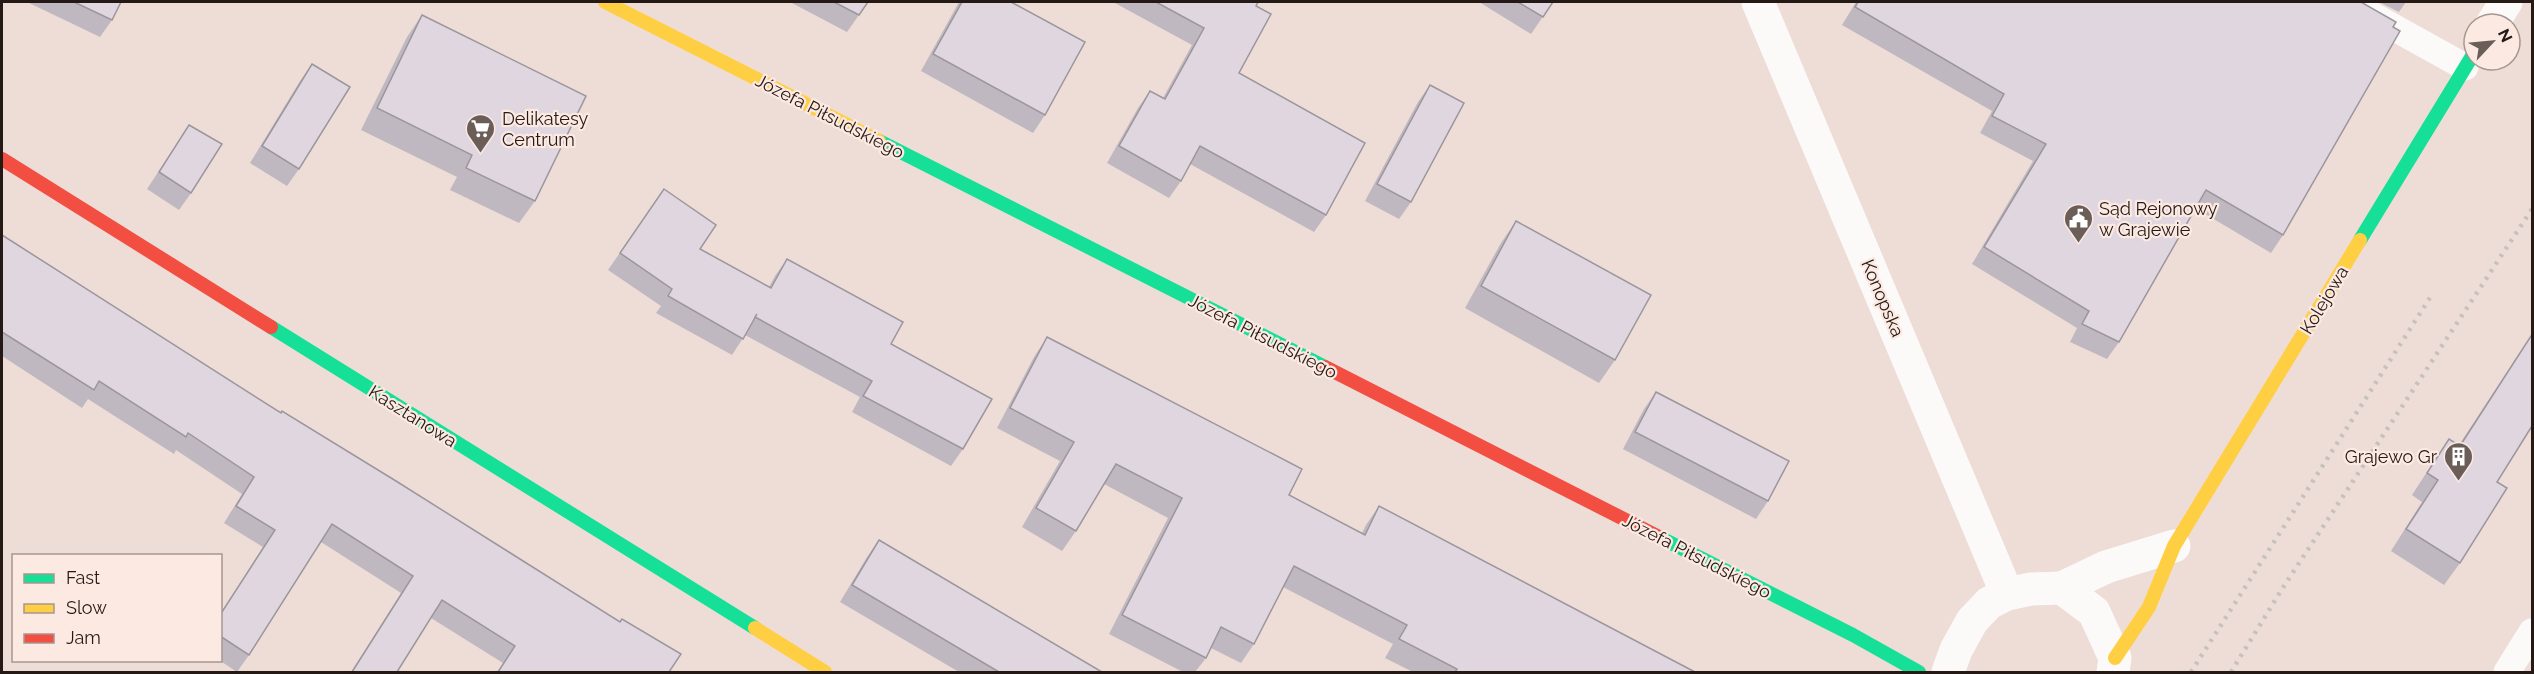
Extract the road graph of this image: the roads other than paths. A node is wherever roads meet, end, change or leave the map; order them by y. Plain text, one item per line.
1 (605, 2) edge
2 (1758, 2) edge
3 (2348, 2) edge
4 (2462, 56) edge
5 (2463, 72) edge
6 (2, 159) edge
7 (2174, 546) junction
8 (2062, 588) junction
9 (2007, 594) junction
10 (2532, 632) edge
11 (2114, 665) edge
12 (825, 672) edge
13 (1920, 672) edge
14 (1948, 672) edge
15 (2507, 672) edge

1 - 13 street, Józefa Piłsudskiego
2 - 9 street, Konopska
3 - 4 lane
5 - 7 street, Kolejowa
6 - 12 street, Kasztanowa
7 - 8 street
7 - 11 street, Kolejowa
8 - 9 street
8 - 11 street
9 - 14 street
10 - 15 lane

